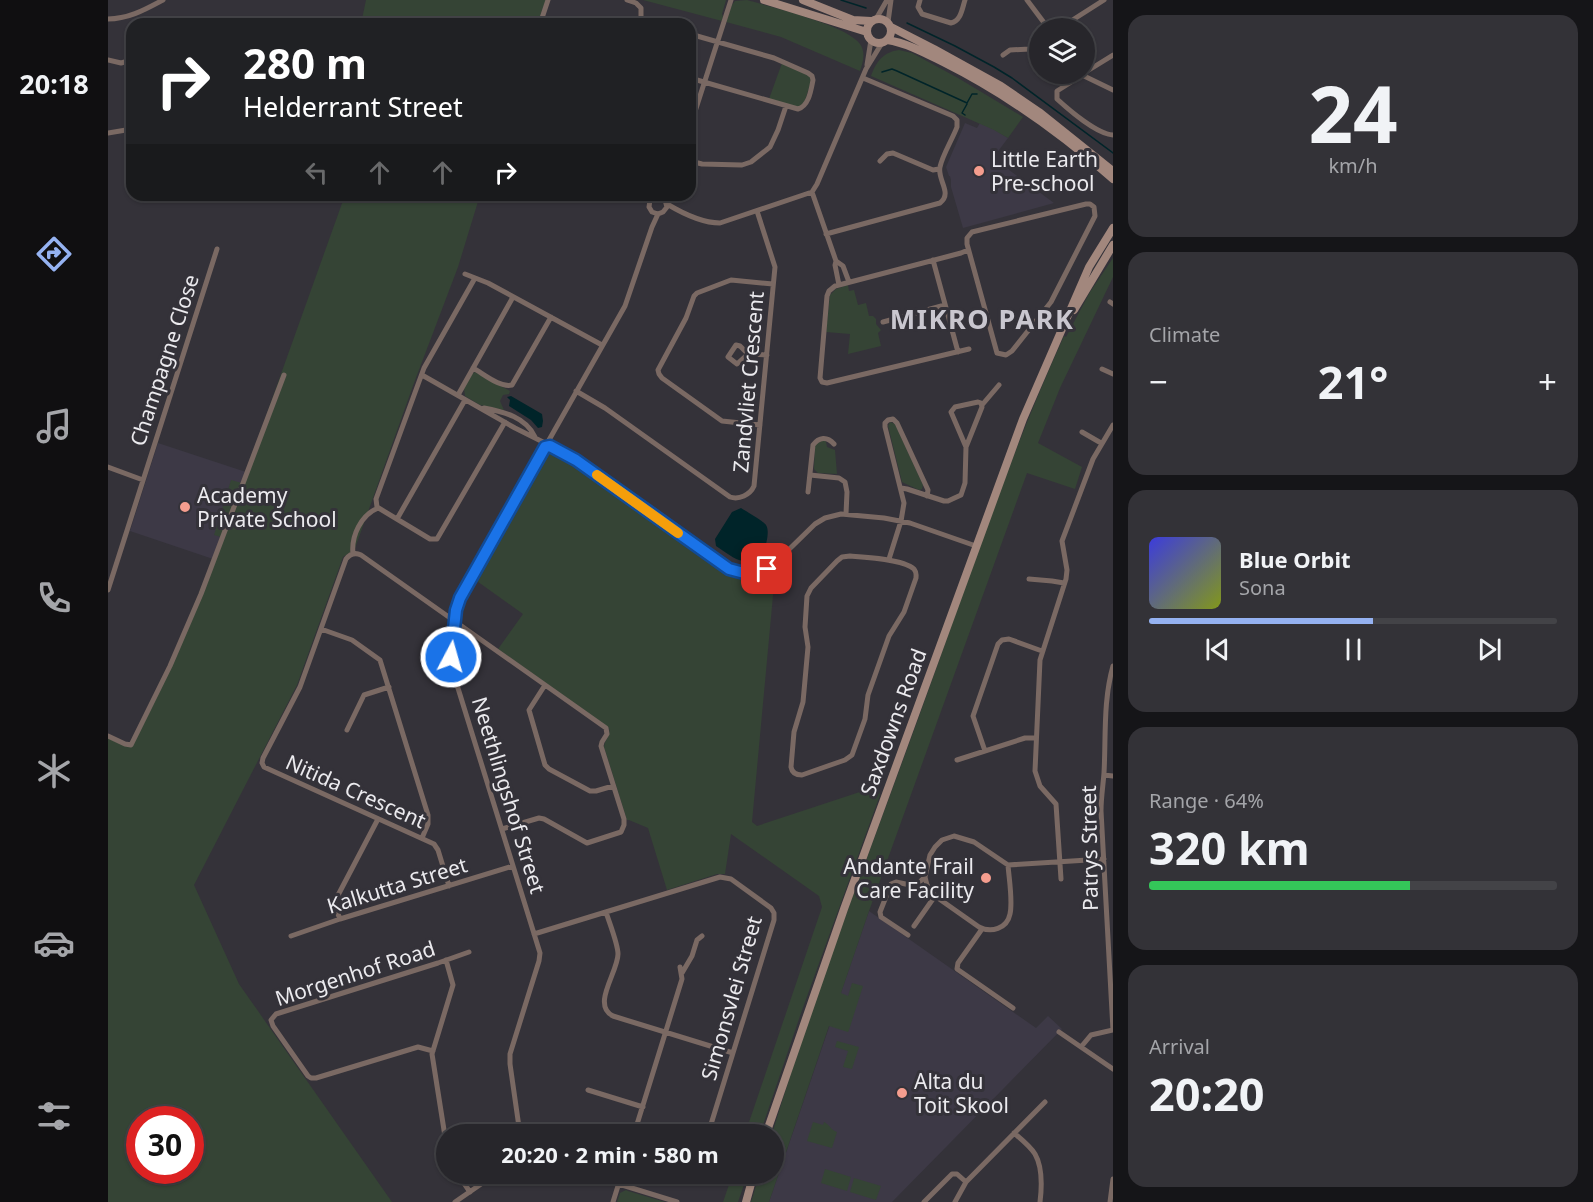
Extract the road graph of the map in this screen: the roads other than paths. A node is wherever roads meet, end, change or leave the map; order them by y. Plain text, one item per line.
1 (163, 0) edge
2 (548, 0) edge
3 (627, 0) edge
4 (730, 0) edge
5 (764, 0) edge
6 (803, 0) edge
7 (889, 0) edge
8 (920, 0) edge
9 (965, 0) edge
10 (1027, 0) edge
11 (1104, 0) edge
12 (542, 18) edge
13 (641, 18) edge
14 (1040, 18) edge
15 (1076, 18) edge
16 (108, 19) edge
17 (874, 20) junction
18 (889, 24) junction
19 (696, 36) edge
20 (869, 36) junction
21 (718, 42) junction
22 (885, 42) junction
23 (1029, 48) edge
24 (1004, 55) dead end
25 (1113, 55) edge
26 (108, 60) edge
27 (126, 62) edge
28 (1095, 66) edge
29 (867, 69) junction
30 (863, 78) junction
31 (696, 80) edge
32 (1095, 81) edge
33 (704, 82) junction
34 (1067, 84) edge
35 (1113, 90) edge
36 (786, 106) junction
37 (696, 108) edge
38 (126, 130) edge
39 (108, 134) edge
40 (1113, 135) edge
41 (696, 162) edge
42 (880, 162) dead end
43 (939, 169) junction
44 (1113, 171) edge
45 (1113, 180) edge
46 (812, 192) junction
47 (650, 201) edge
48 (665, 201) edge
49 (666, 201) edge
50 (650, 210) junction
51 (757, 211) junction
52 (681, 212) junction
53 (661, 213) junction
54 (652, 227) junction
55 (1113, 228) edge
56 (826, 234) junction
57 (1113, 245) edge
58 (217, 249) dead end
59 (968, 250) junction
60 (933, 260) junction
61 (836, 261) junction
62 (465, 274) dead end
63 (475, 278) junction
64 (849, 282) junction
65 (774, 284) junction
66 (839, 285) junction
67 (513, 297) junction
68 (945, 305) junction
69 (551, 317) junction
70 (883, 322) dead end
71 (1063, 327) junction
72 (602, 345) junction
73 (969, 349) dead end
74 (958, 352) junction
75 (748, 354) dead end
76 (767, 355) junction
77 (473, 368) junction
78 (1102, 369) dead end
79 (1113, 374) edge
80 (284, 375) dead end
81 (422, 375) junction
82 (999, 385) dead end
83 (576, 391) junction
84 (458, 395) junction
85 (465, 400) junction
86 (982, 405) junction
87 (479, 407) junction
88 (505, 422) junction
89 (760, 425) junction
90 (1113, 425) edge
91 (528, 426) junction
92 (524, 432) junction
93 (1082, 432) dead end
94 (535, 437) junction
95 (1101, 443) junction
96 (547, 444) junction
97 (834, 444) dead end
98 (966, 447) junction
99 (108, 467) edge
100 (810, 475) junction
101 (143, 480) junction
102 (901, 488) junction
103 (808, 492) dead end
104 (927, 495) junction
105 (378, 508) junction
106 (846, 513) junction
107 (397, 519) junction
108 (901, 521) junction
109 (976, 546) junction
110 (353, 554) junction
111 (889, 559) junction
112 (1029, 579) dead end
113 (1064, 584) junction
114 (108, 590) edge
115 (455, 621) junction
116 (321, 629) junction
117 (1042, 651) junction
118 (1113, 666) edge
119 (545, 684) junction
120 (389, 687) junction
121 (348, 730) dead end
122 (108, 736) edge
123 (1036, 738) junction
124 (985, 751) junction
125 (957, 760) dead end
126 (1104, 775) junction
127 (1113, 776) edge
128 (613, 786) junction
129 (378, 819) junction
130 (502, 829) junction
131 (422, 838) junction
132 (1104, 859) junction
133 (1060, 861) junction
134 (1008, 865) junction
135 (513, 866) junction
136 (925, 877) junction
137 (1061, 879) dead end
138 (449, 886) junction
139 (935, 896) junction
140 (606, 912) junction
141 (340, 919) junction
142 (914, 926) dead end
143 (982, 929) junction
144 (534, 934) junction
145 (908, 935) dead end
146 (291, 936) dead end
147 (702, 936) dead end
148 (469, 952) dead end
149 (446, 960) junction
150 (1111, 965) edge
151 (1013, 1008) dead end
152 (1113, 1030) edge
153 (666, 1032) junction
154 (1059, 1032) dead end
155 (1081, 1047) junction
156 (433, 1051) junction
157 (733, 1053) junction
158 (1113, 1069) edge
159 (588, 1090) dead end
160 (1045, 1102) dead end
161 (643, 1107) junction
162 (443, 1124) edge
163 (519, 1124) edge
164 (637, 1124) edge
165 (711, 1124) edge
166 (769, 1124) edge
167 (1014, 1133) junction
168 (1113, 1179) edge
169 (966, 1182) junction
170 (465, 1184) edge
171 (481, 1184) edge
172 (619, 1184) joint
173 (751, 1184) edge
174 (470, 1192) junction
175 (455, 1202) edge
176 (613, 1202) edge
177 (677, 1202) edge
178 (746, 1202) edge
179 (924, 1202) edge
180 (955, 1202) edge
181 (1040, 1202) edge
182 (1110, 1202) edge

1 - 16 street
2 - 12 street
3 - 13 street
4 - 21 street
5 - 20 street
6 - 17 street
7 - 17 street
7 - 18 street
8 - 9 street
10 - 14 street
11 - 15 street
17 - 18 street
17 - 20 street
18 - 22 street
18 - 44 street
19 - 21 street
20 - 22 street
20 - 29 street
21 - 33 street
21 - 36 street
22 - 29 street
22 - 45 street
23 - 24 street
25 - 28 street
26 - 27 street
29 - 30 street
30 - 43 street
30 - 46 street
31 - 33 street
32 - 35 street
33 - 36 street
33 - 37 street
34 - 40 street
36 - 41 street
38 - 39 street
42 - 43 street
43 - 56 street
46 - 51 street
46 - 56 street
47 - 50 street
48 - 53 street
49 - 52 street
50 - 53 street
50 - 54 street, Neethlingshof Street
51 - 52 street
51 - 65 street, Zandvliet Crescent
52 - 53 street
53 - 54 street, Neethlingshof Street
54 - 72 street, Neethlingshof Street
55 - 71 street, Saxdowns Road
56 - 61 street
57 - 71 street, Saxdowns Road
58 - 101 street, Champagne Close
59 - 59 street
59 - 60 street
60 - 64 street
60 - 68 street
61 - 64 street
61 - 66 street
62 - 63 street
63 - 67 street
63 - 81 street
64 - 66 street
65 - 76 street, Zandvliet Crescent
65 - 89 street
66 - 74 street
67 - 69 street
67 - 77 street
68 - 70 street
68 - 74 street
69 - 72 street
69 - 77 street
71 - 109 street, Saxdowns Road
72 - 83 street, Neethlingshof Street
73 - 74 street
75 - 76 street
76 - 89 street, Zandvliet Crescent
77 - 84 street
78 - 79 street
80 - 122 street
81 - 84 street
81 - 105 street
82 - 86 street
83 - 89 street, Zandvliet Crescent
83 - 96 street, Neethlingshof Street
84 - 85 street
85 - 87 street
85 - 107 street
86 - 98 street
86 - 98 street
87 - 88 street
87 - 91 street
88 - 92 street
88 - 107 street
90 - 95 street
91 - 92 street
91 - 94 street
92 - 94 street
93 - 95 street
94 - 96 street
95 - 113 street
96 - 106 street
96 - 115 street, Neethlingshof Street
97 - 100 street
98 - 104 street
99 - 101 street
100 - 103 street
100 - 106 street
101 - 114 street, Champagne Close
102 - 104 street
102 - 104 street
102 - 108 street
105 - 107 street
105 - 110 street
106 - 108 street
108 - 109 street
108 - 111 street
109 - 166 street, Saxdowns Road
110 - 115 street
110 - 116 street
111 - 111 street
112 - 113 street
113 - 117 street
115 - 119 street
115 - 130 street, Neethlingshof Street
116 - 120 street
116 - 129 street, Nitida Crescent
117 - 123 street
117 - 124 street
118 - 126 street, Patrys Street
119 - 128 street
119 - 128 street
120 - 121 street
120 - 131 street
123 - 124 street
123 - 133 street
124 - 125 street
126 - 127 street
126 - 132 street, Patrys Street
128 - 130 street
129 - 131 street, Nitida Crescent
129 - 141 street
130 - 135 street, Neethlingshof Street
131 - 138 street, Nitida Crescent
132 - 133 street
132 - 150 street, Patrys Street
133 - 134 street
133 - 137 street
134 - 136 street
134 - 143 street
135 - 138 street, Kalkutta Street
135 - 144 street, Neethlingshof Street
136 - 139 street
136 - 145 street
138 - 141 street, Kalkutta Street
139 - 142 street
139 - 143 street
140 - 144 street, Simonsvlei Street
140 - 153 street
140 - 157 street, Simonsvlei Street
141 - 146 street, Kalkutta Street
143 - 151 street
144 - 163 street, Neethlingshof Street
147 - 153 street
148 - 149 street, Morgenhof Road
149 - 156 street
149 - 156 street, Morgenhof Road
150 - 152 street, Patrys Street
152 - 155 street
153 - 157 street
153 - 161 street
154 - 155 street
155 - 158 street
156 - 162 street
157 - 165 street, Simonsvlei Street
159 - 161 street
160 - 167 street
161 - 164 street
167 - 169 street
167 - 181 street
168 - 182 street
169 - 179 street
169 - 180 street
170 - 174 street
171 - 174 street
172 - 176 street
172 - 177 street
173 - 178 street
174 - 175 street

